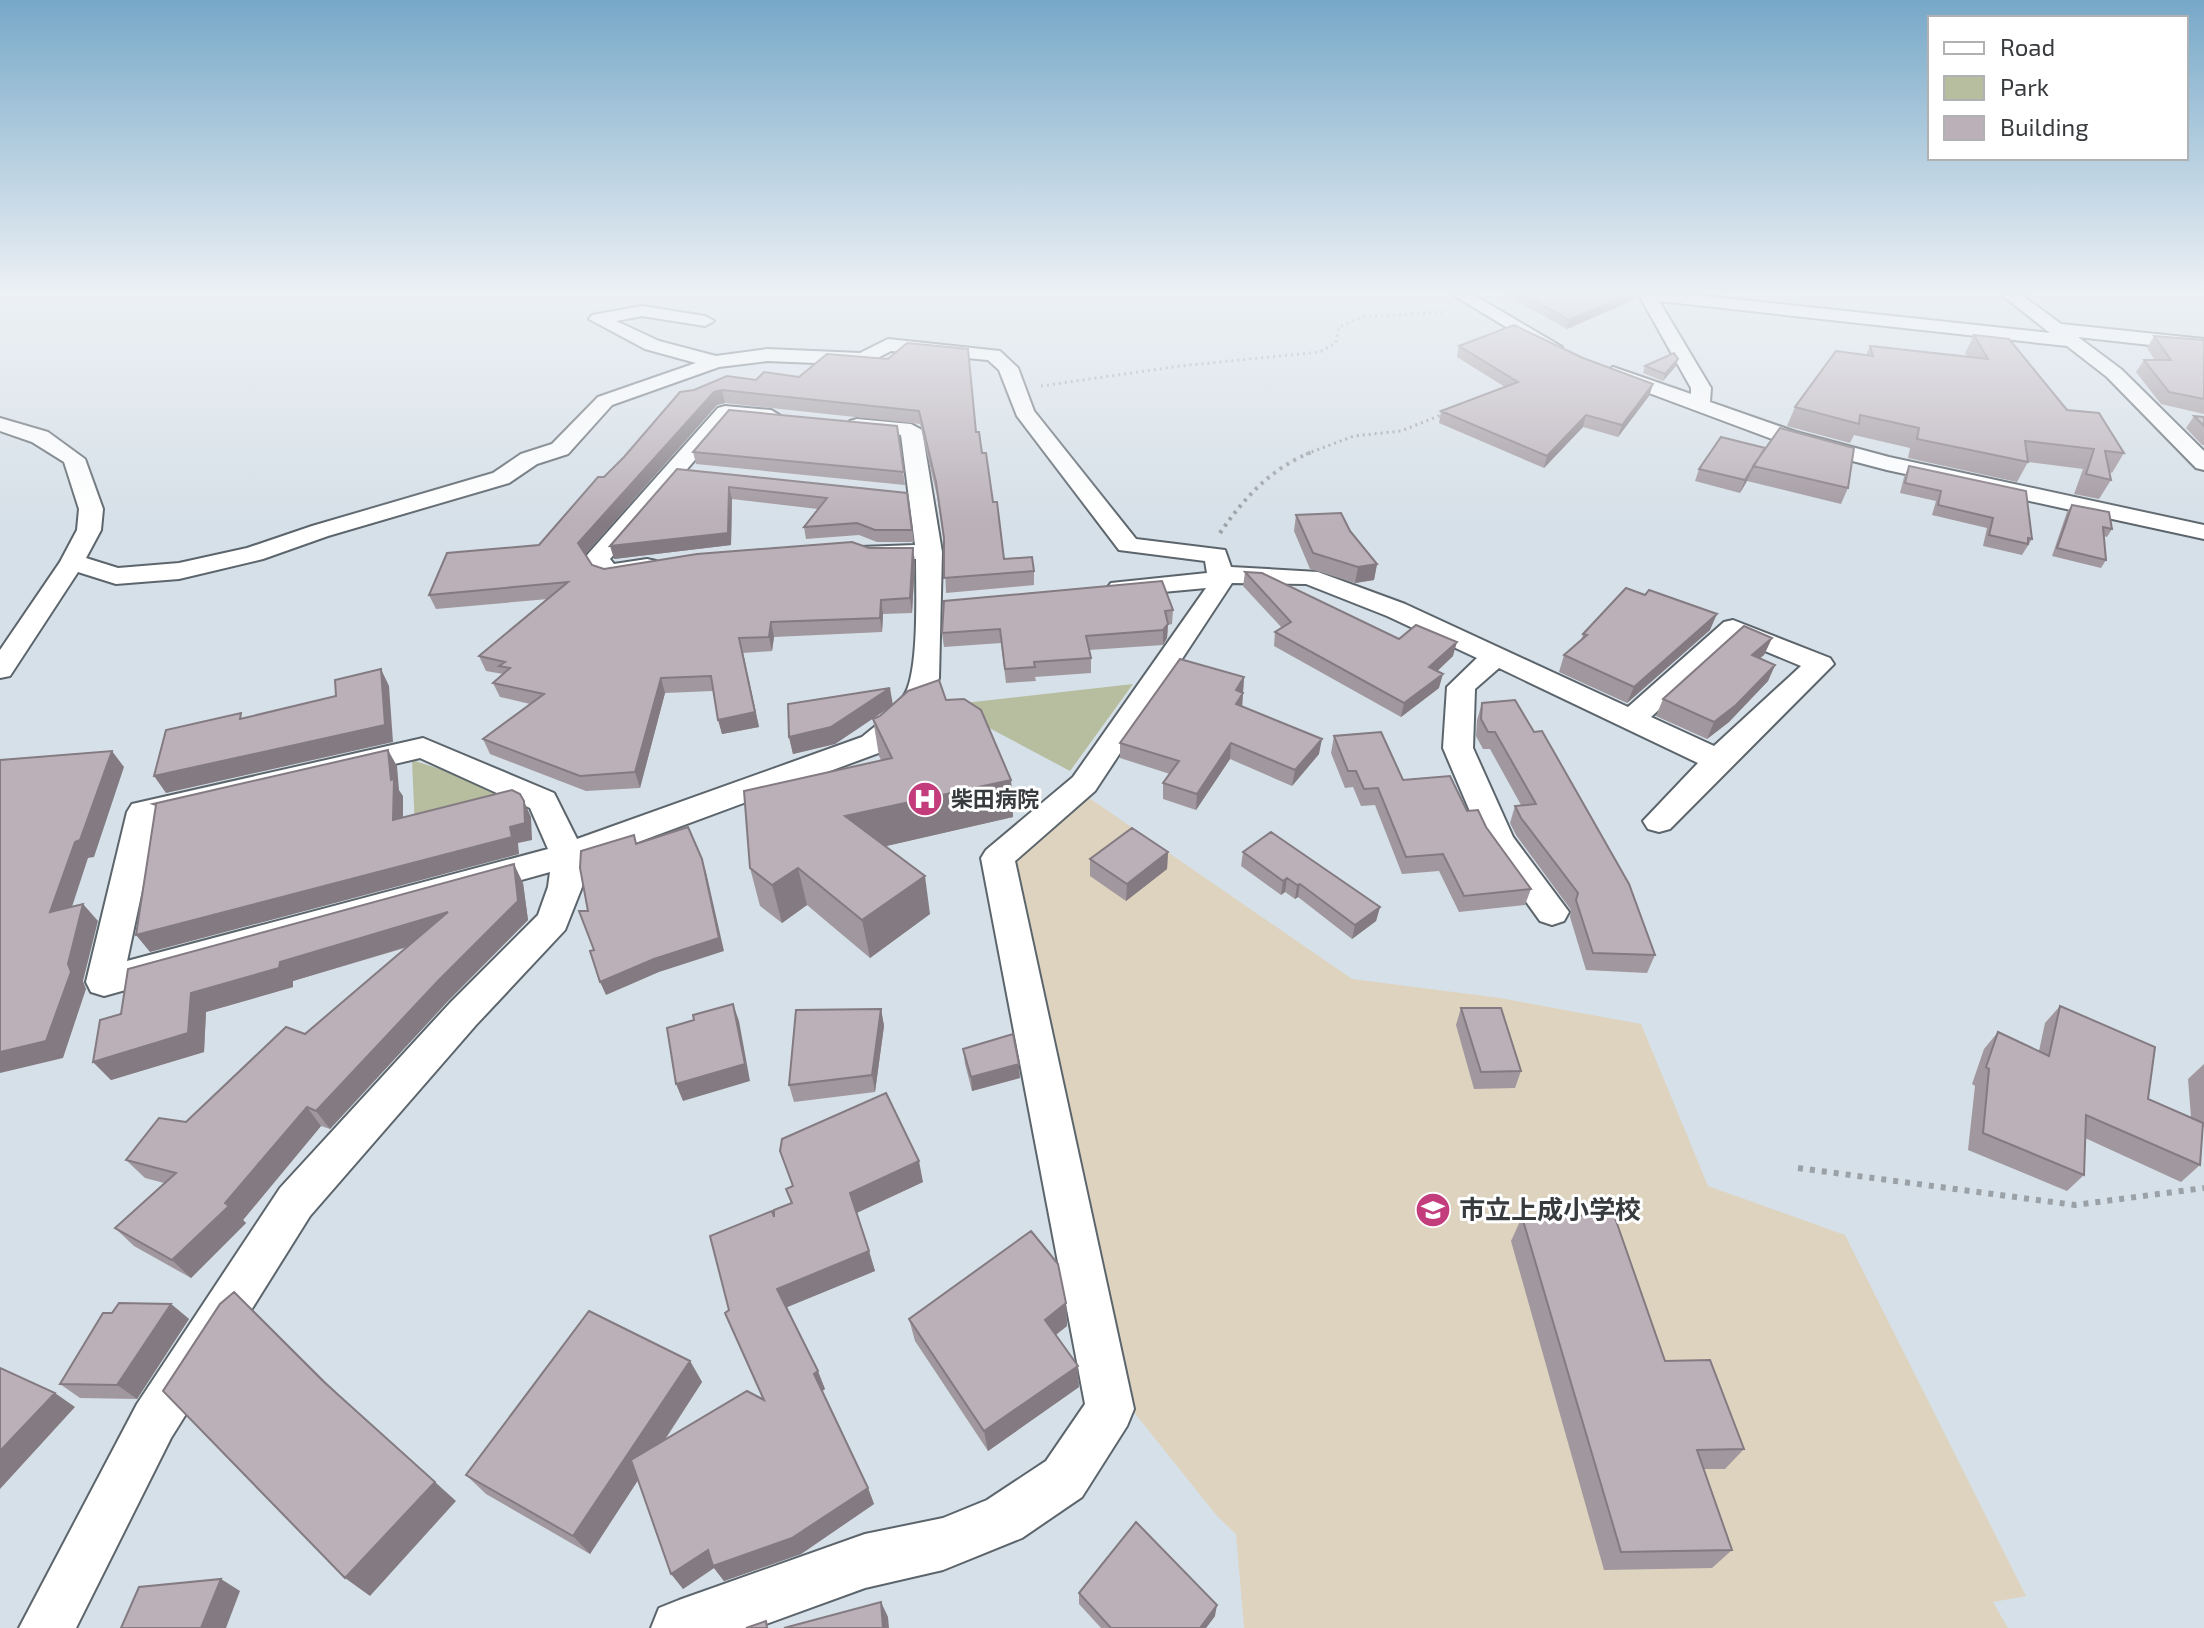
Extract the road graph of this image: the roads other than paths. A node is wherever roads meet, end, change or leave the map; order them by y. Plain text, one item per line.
1 (690, 371) edge
2 (1009, 371) edge
3 (1609, 371) edge
4 (1692, 371) edge
5 (2108, 371) edge
6 (1700, 406) junction
7 (2154, 415) junction
8 (787, 418) edge
9 (2191, 420) dead end
10 (833, 423) edge
11 (0, 424) edge
12 (2204, 463) edge
13 (673, 471) junction
14 (704, 474) edge
15 (892, 493) edge
16 (923, 496) junction
17 (2204, 532) edge
18 (843, 546) edge
19 (930, 552) junction
20 (72, 562) junction
21 (669, 563) edge
22 (1219, 567) junction
23 (1091, 591) edge
24 (1495, 657) junction
25 (0, 670) edge
26 (1630, 720) junction
27 (1718, 760) junction
28 (1659, 821) dead end
29 (568, 855) junction
30 (1552, 912) dead end
31 (47, 1628) edge
32 (679, 1628) edge

1 - 20 street
2 - 22 street
3 - 6 street
4 - 6 street
5 - 7 street
6 - 17 street
7 - 9 street
7 - 12 street
8 - 13 street
10 - 16 street
11 - 20 street
13 - 14 street
13 - 21 street
15 - 16 street
16 - 19 street
18 - 19 street
19 - 29 street
20 - 25 street
22 - 23 street
22 - 24 street
22 - 32 street
24 - 26 street
24 - 30 street
26 - 27 street
26 - 27 street
27 - 28 street
29 - 29 street
29 - 31 street

